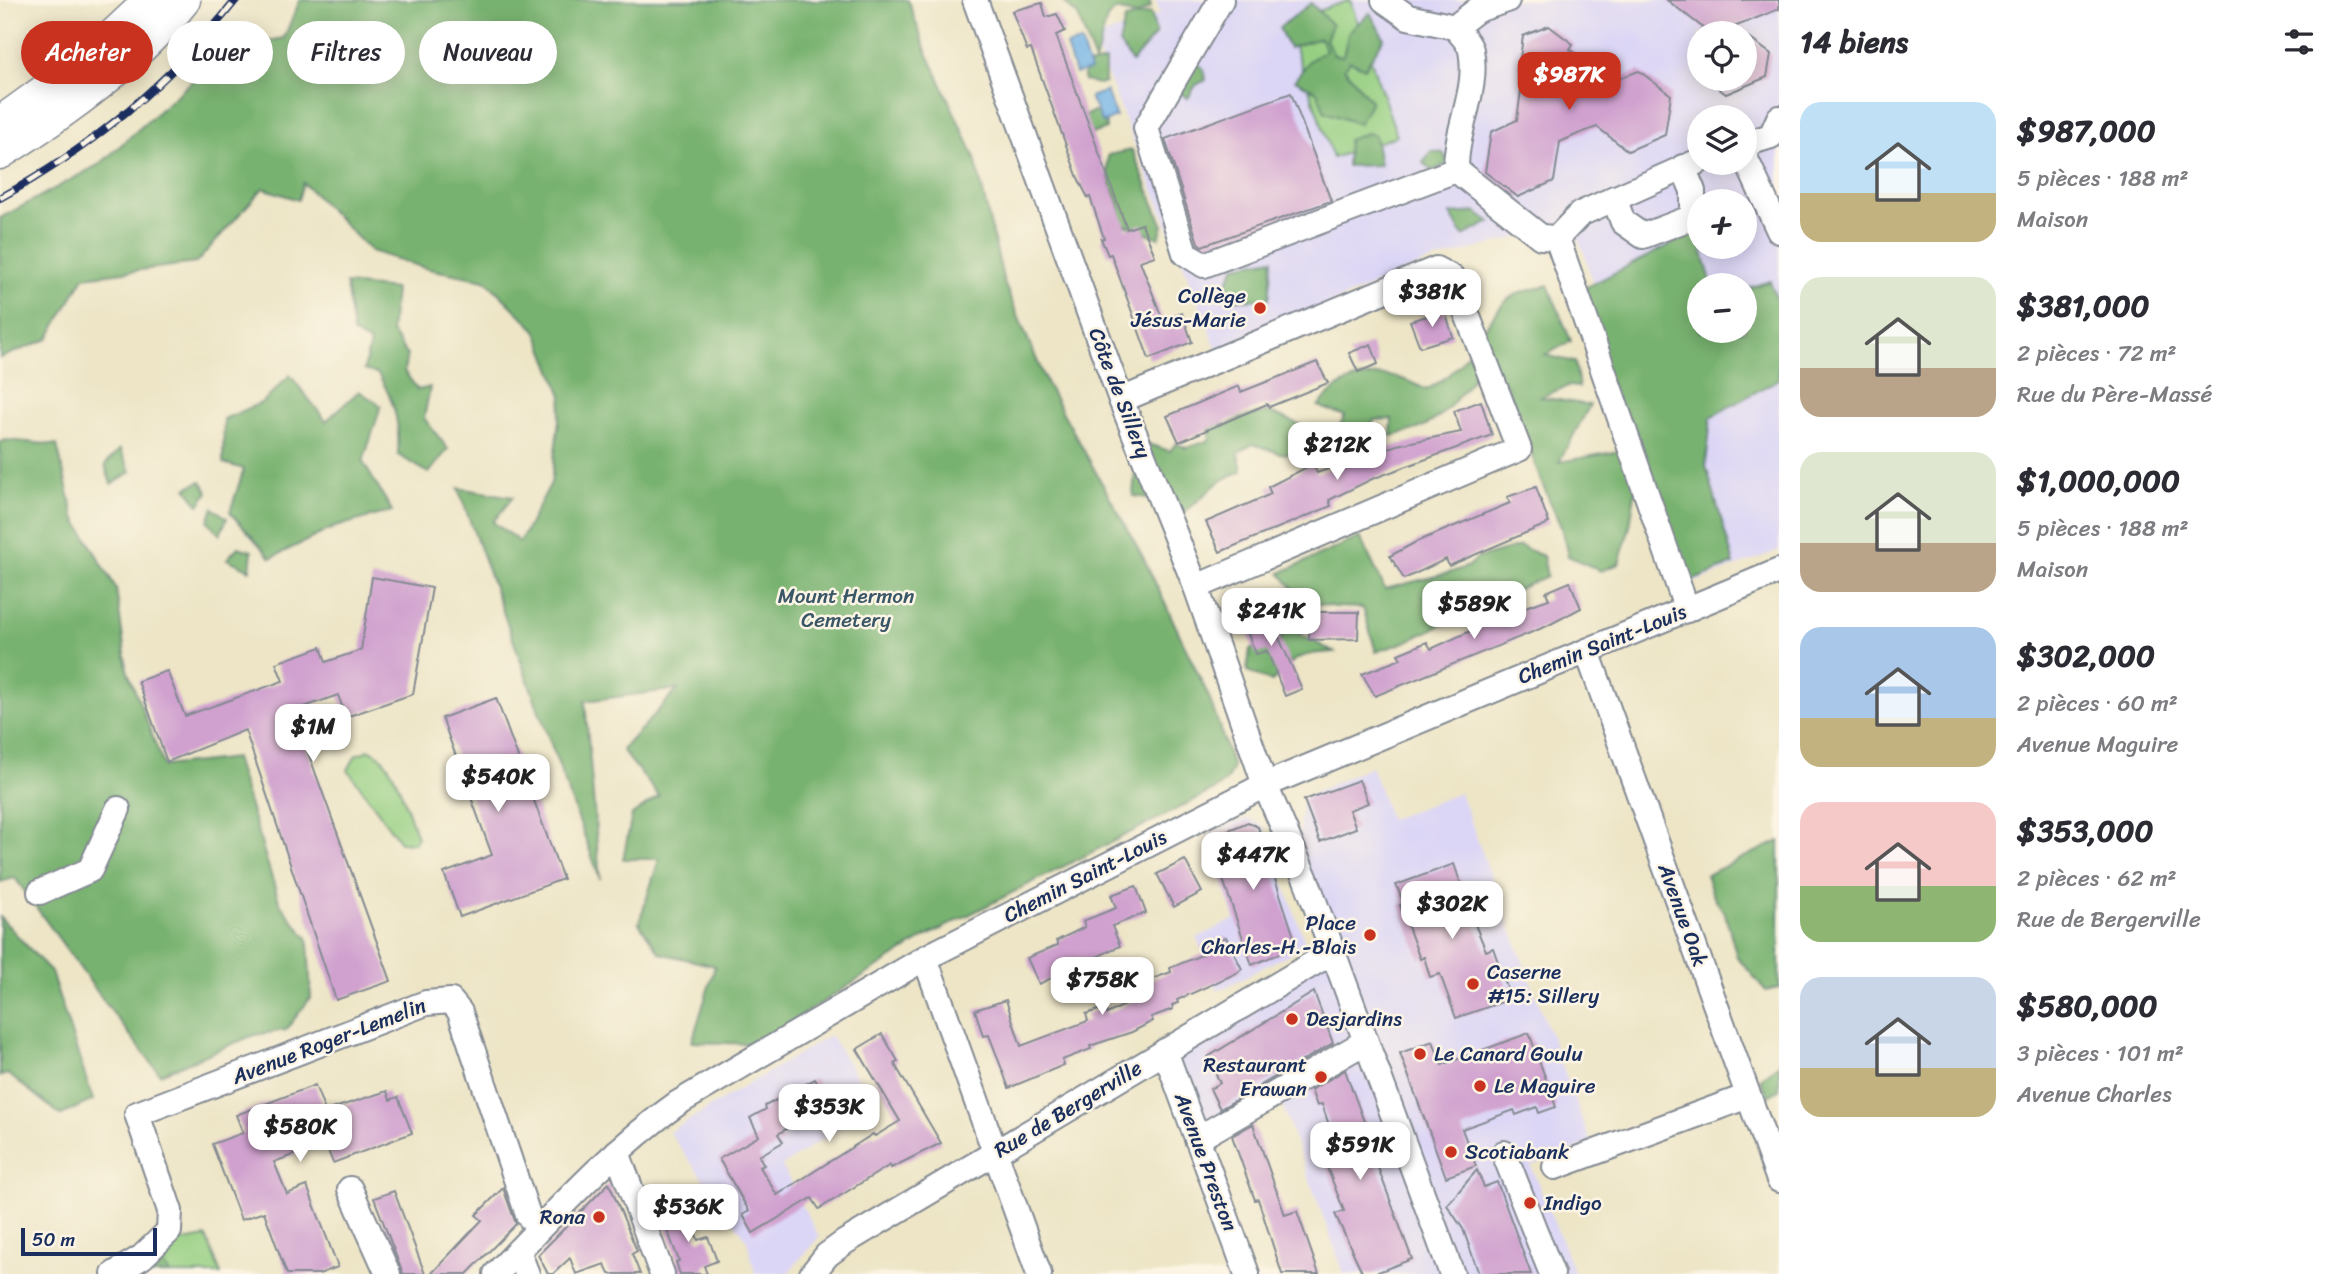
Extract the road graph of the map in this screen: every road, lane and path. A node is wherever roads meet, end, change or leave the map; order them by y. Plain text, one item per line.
1 (151, 0) edge
2 (184, 0) edge
3 (976, 0) edge
4 (1221, 0) edge
5 (1384, 0) edge
6 (1507, 0) edge
7 (1455, 27) junction
8 (0, 123) edge
9 (1775, 127) edge
10 (1757, 137) edge
11 (0, 153) edge
12 (1687, 166) edge
13 (1456, 170) junction
14 (1692, 175) edge
15 (1753, 175) edge
16 (1614, 198) junction
17 (1779, 231) edge
18 (1557, 239) junction
19 (1121, 401) junction
20 (1779, 571) edge
21 (1196, 587) junction
22 (1687, 610) junction
23 (1587, 651) junction
24 (1265, 785) junction
25 (118, 809) dead end
26 (40, 892) dead end
27 (1331, 953) junction
28 (925, 958) junction
29 (1366, 1042) junction
30 (1165, 1051) junction
31 (1748, 1097) junction
32 (1198, 1139) junction
33 (617, 1152) junction
34 (996, 1153) junction
35 (1504, 1153) dead end
36 (1555, 1167) dead end
37 (1779, 1180) edge
38 (350, 1189) dead end
39 (538, 1228) junction
40 (522, 1262) edge
41 (114, 1274) edge
42 (388, 1274) edge
43 (496, 1274) edge
44 (662, 1274) edge
45 (812, 1274) edge
46 (1039, 1274) edge
47 (1247, 1274) edge
48 (1452, 1274) edge
49 (1552, 1274) edge

1 - 8 main road
2 - 11 main road
3 - 19 street, Côte de Sillery
4 - 13 street
5 - 7 street
6 - 7 street
7 - 13 street
9 - 10 street
12 - 16 street
13 - 18 street
14 - 16 street
15 - 17 street
16 - 18 street
18 - 22 street
19 - 21 street, Côte de Sillery
19 - 21 street
20 - 22 street, Chemin Saint-Louis
21 - 24 street, Côte de Sillery
22 - 23 street, Chemin Saint-Louis
23 - 24 street, Chemin Saint-Louis
23 - 31 street, Avenue Oak
24 - 27 street, Côte de Sillery
24 - 28 street, Chemin Saint-Louis
25 - 26 street
27 - 29 street, Côte de Sillery
27 - 30 street, Rue de Bergerville
28 - 33 street, Chemin Saint-Louis
28 - 34 street
29 - 32 street
29 - 48 street, Côte de Sillery
30 - 32 street, Avenue Preston
30 - 34 street, Rue de Bergerville
31 - 36 street
31 - 37 street, Avenue Oak
32 - 47 street, Avenue Preston
33 - 39 street, Chemin Saint-Louis
33 - 44 street
34 - 45 street, Rue de Bergerville
34 - 46 street
35 - 49 street
38 - 42 street
39 - 40 street, Chemin Saint-Louis
39 - 41 street, Avenue Roger-Lemelin
40 - 43 street, Chemin Saint-Louis

